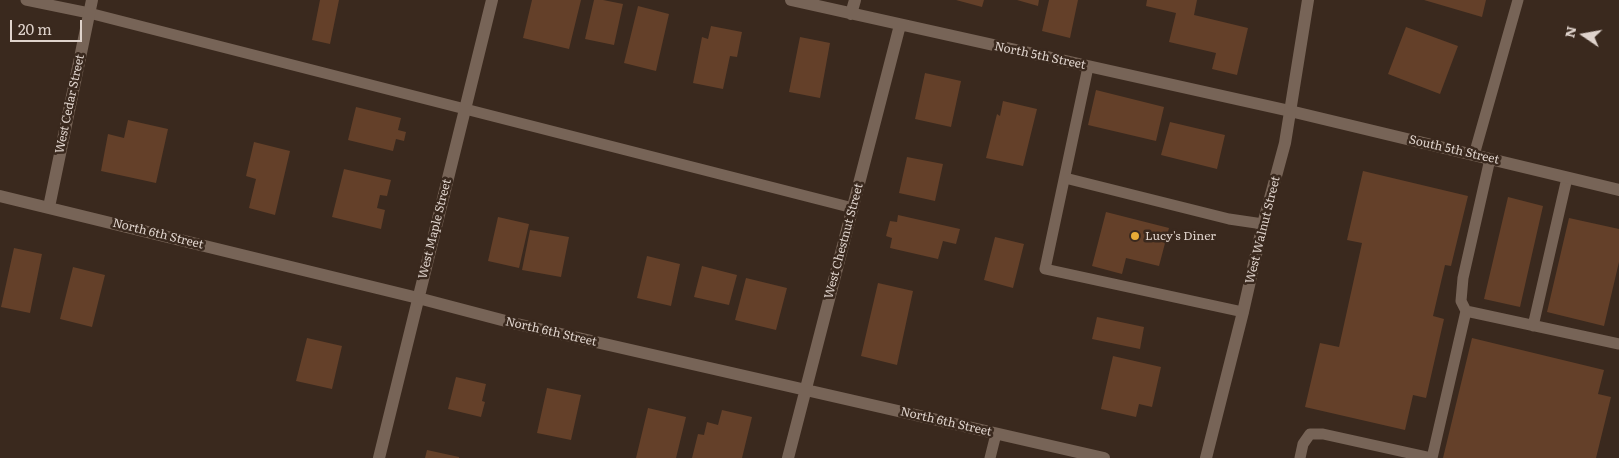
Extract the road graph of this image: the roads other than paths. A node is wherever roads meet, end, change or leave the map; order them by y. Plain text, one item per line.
1 (26, 0) edge
2 (92, 0) edge
3 (492, 0) edge
4 (791, 0) edge
5 (855, 0) edge
6 (1308, 0) edge
7 (1518, 0) edge
8 (89, 14) junction
9 (851, 14) junction
10 (900, 25) junction
11 (1088, 67) junction
12 (465, 108) junction
13 (1290, 111) junction
14 (1474, 155) junction
15 (1490, 159) junction
16 (1065, 178) junction
17 (1567, 178) junction
18 (1619, 190) edge
19 (0, 196) edge
20 (48, 207) junction
21 (853, 208) junction
22 (1263, 224) junction
23 (418, 298) junction
24 (1466, 311) junction
25 (1243, 312) junction
26 (1534, 326) junction
27 (1619, 344) edge
28 (805, 390) junction
29 (996, 434) junction
30 (379, 458) edge
31 (788, 458) edge
32 (990, 458) edge
33 (1104, 458) edge
34 (1206, 458) edge
35 (1300, 458) edge
36 (1432, 458) edge

1 - 8 lane
2 - 8 street, West Cedar Street
3 - 12 street, West Maple Street
4 - 9 street, North 5th Street
5 - 9 street
6 - 13 street, West Walnut Street
7 - 14 lane
8 - 12 lane
8 - 20 street, West Cedar Street
9 - 10 street, North 5th Street
10 - 11 street, North 5th Street
10 - 21 street, West Chestnut Street
11 - 13 street, North 5th Street
11 - 16 lane
12 - 21 lane
12 - 23 street, West Maple Street
13 - 14 street, South 5th Street
13 - 22 street, West Walnut Street
14 - 15 street, South 5th Street
15 - 17 street, South 5th Street
15 - 24 lane
16 - 22 lane
16 - 25 lane
17 - 18 street, South 5th Street
17 - 26 lane
19 - 20 street, North 6th Street
20 - 23 street, North 6th Street
21 - 28 street, West Chestnut Street
22 - 25 street, West Walnut Street
23 - 28 street, North 6th Street
23 - 30 street, West Maple Street
24 - 26 lane
24 - 36 lane
25 - 34 street, West Walnut Street
26 - 27 lane
28 - 29 street, North 6th Street
28 - 31 street, West Chestnut Street
29 - 32 lane
29 - 33 street, North 6th Street
35 - 36 lane

